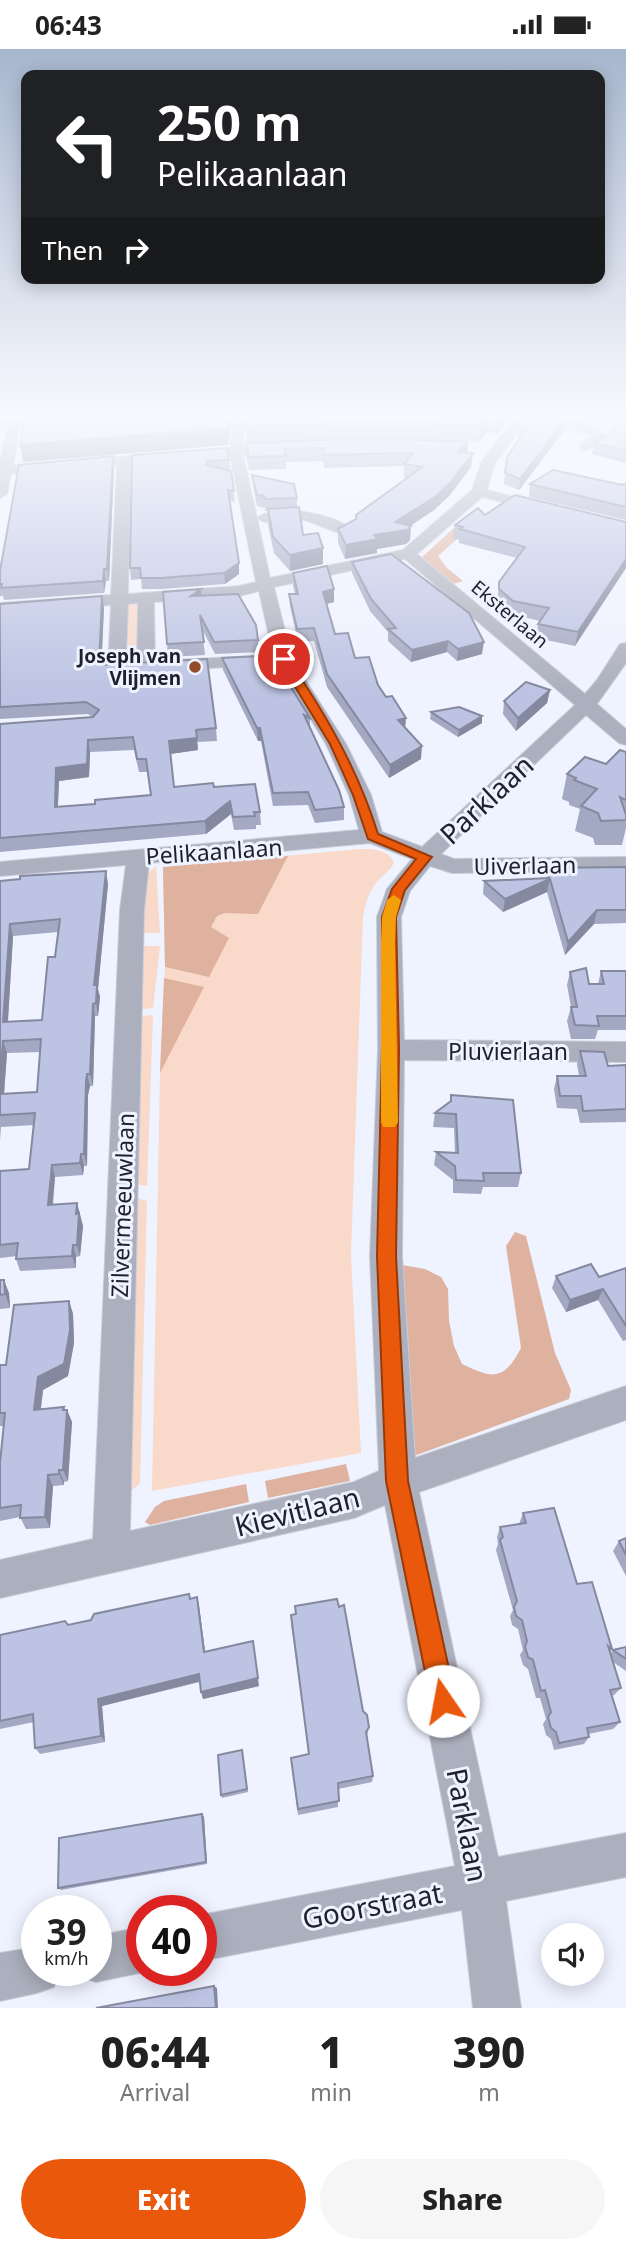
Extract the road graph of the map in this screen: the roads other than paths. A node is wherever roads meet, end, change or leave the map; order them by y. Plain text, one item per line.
1 (123, 508) edge
2 (246, 508) edge
3 (460, 508) edge
4 (545, 508) edge
5 (559, 512) edge
6 (248, 519) junction
7 (346, 531) edge
8 (408, 554) junction
9 (264, 584) junction
10 (146, 598) junction
11 (121, 600) junction
12 (0, 608) edge
13 (626, 648) edge
14 (284, 659) junction
15 (146, 666) junction
16 (620, 670) edge
17 (586, 705) junction
18 (626, 739) edge
19 (372, 836) junction
20 (138, 856) junction
21 (425, 857) junction
22 (626, 864) edge
23 (0, 869) edge
24 (391, 1050) junction
25 (626, 1052) edge
26 (626, 1403) edge
27 (397, 1481) junction
28 (111, 1555) junction
29 (0, 1579) edge
30 (626, 1855) edge
31 (481, 1883) junction
32 (217, 1935) edge
33 (21, 1973) edge
34 (0, 1977) edge
35 (497, 2008) edge

1 - 11 street
2 - 6 street
3 - 8 street
4 - 5 street
6 - 7 street
6 - 9 street
8 - 9 street
8 - 17 street, Eksterlaan
9 - 10 street
9 - 14 street
10 - 11 street
10 - 15 street
11 - 12 street
11 - 15 street
13 - 16 street, Parklaan
14 - 15 street
14 - 19 street
16 - 17 street, Parklaan
17 - 18 street, Eksterlaan
17 - 21 street, Parklaan
19 - 20 street, Pelikaanlaan
19 - 21 street, Pelikaanlaan
20 - 23 street, Pelikaanlaan
20 - 28 street, Zilvermeeuwlaan
21 - 22 street, Uiverlaan
21 - 24 street, Parklaan
24 - 25 street, Pluvierlaan
24 - 27 street, Parklaan
26 - 27 street, Kievitlaan
27 - 28 street, Kievitlaan
27 - 31 street, Parklaan
28 - 29 street, Kievitlaan
30 - 31 street, Goorstraat
31 - 32 street, Goorstraat
31 - 35 street, Parklaan
33 - 34 street

